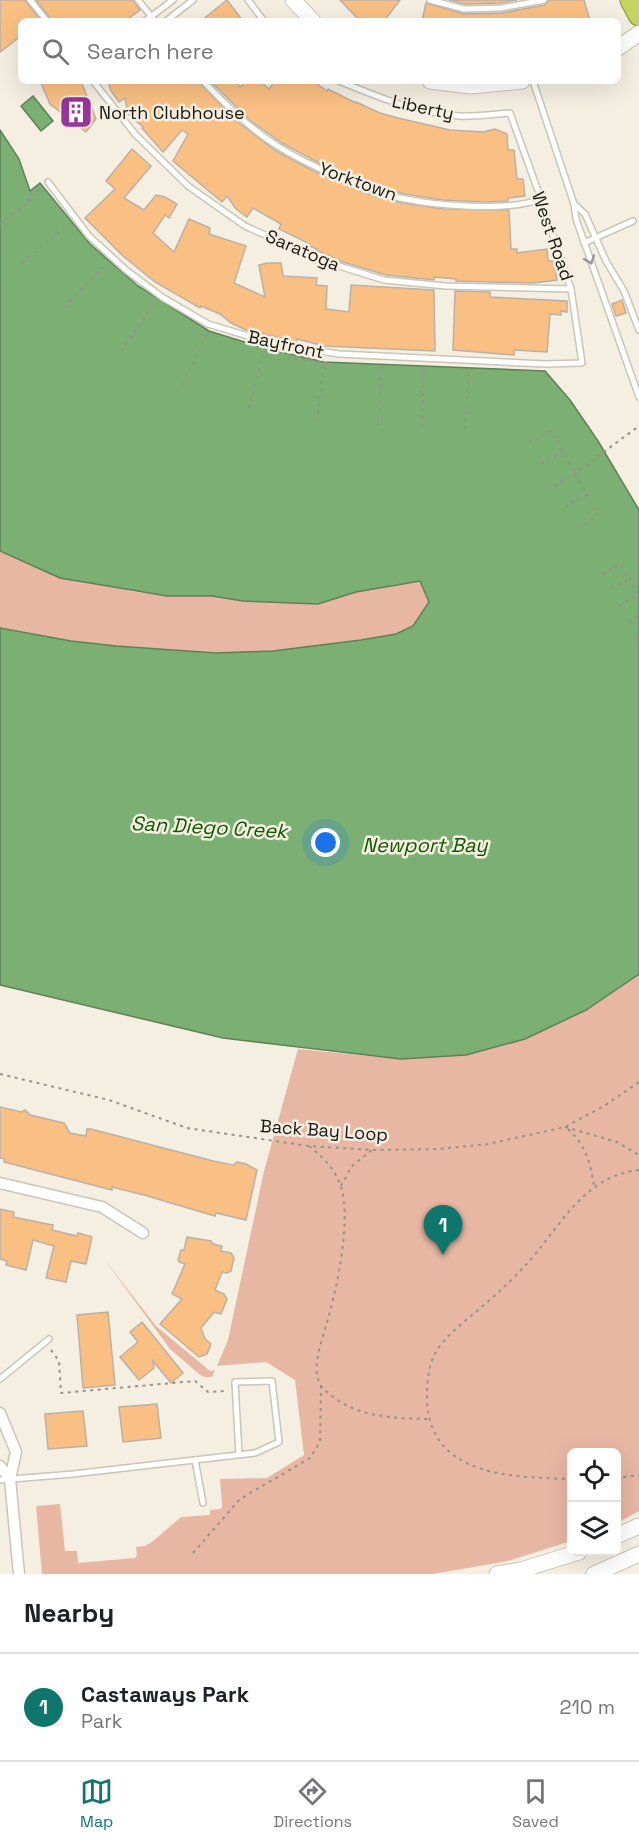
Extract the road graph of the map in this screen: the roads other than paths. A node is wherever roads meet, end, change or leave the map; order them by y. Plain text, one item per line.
1 (30, 0) edge
2 (138, 0) edge
3 (173, 0) edge
4 (193, 0) edge
5 (248, 0) edge
6 (293, 0) edge
7 (430, 0) edge
8 (544, 0) edge
9 (631, 0) edge
10 (639, 15) edge
11 (45, 18) edge
12 (152, 18) edge
13 (154, 18) edge
14 (170, 18) edge
15 (262, 18) edge
16 (311, 18) edge
17 (639, 33) edge
18 (621, 46) edge
19 (95, 84) edge
20 (205, 84) edge
21 (346, 84) edge
22 (455, 84) edge
23 (491, 84) edge
24 (534, 84) edge
25 (510, 113) joint
26 (48, 183) road end
27 (541, 199) junction
28 (574, 204) junction
29 (633, 221) dead end
30 (596, 238) junction
31 (584, 243) junction
32 (571, 289) junction
33 (639, 330) edge
34 (582, 363) joint
35 (639, 397) edge
36 (0, 1183) edge
37 (143, 1233) dead end
38 (47, 1341) road end
39 (0, 1379) edge
40 (0, 1413) edge
41 (239, 1455) junction
42 (195, 1460) junction
43 (0, 1466) edge
44 (5, 1479) edge
45 (202, 1503) dead end
46 (639, 1526) edge
47 (621, 1534) edge
48 (639, 1554) edge
49 (567, 1555) edge
50 (19, 1574) edge
51 (497, 1574) edge
52 (594, 1574) edge

1 - 11 lane
2 - 12 lane
3 - 13 lane
4 - 14 lane
5 - 15 lane
6 - 16 street
7 - 8 lane
9 - 10 highway
17 - 18 street
19 - 32 lane, Saratoga
20 - 27 lane, Yorktown
21 - 25 lane, Liberty
22 - 23 street
24 - 28 lane
25 - 27 lane, West Road
26 - 34 lane, Bayfront
27 - 32 lane, West Road
28 - 30 lane
28 - 31 lane
29 - 30 lane
30 - 31 lane
30 - 33 lane
31 -> 35 lane
32 - 34 lane, West Road
36 - 37 street
38 - 39 lane
40 - 44 street
41 - 41 lane
41 - 42 lane
42 - 44 lane
42 - 45 lane
43 - 44 street
44 - 50 street
46 - 47 street
48 - 52 street
49 - 51 street

